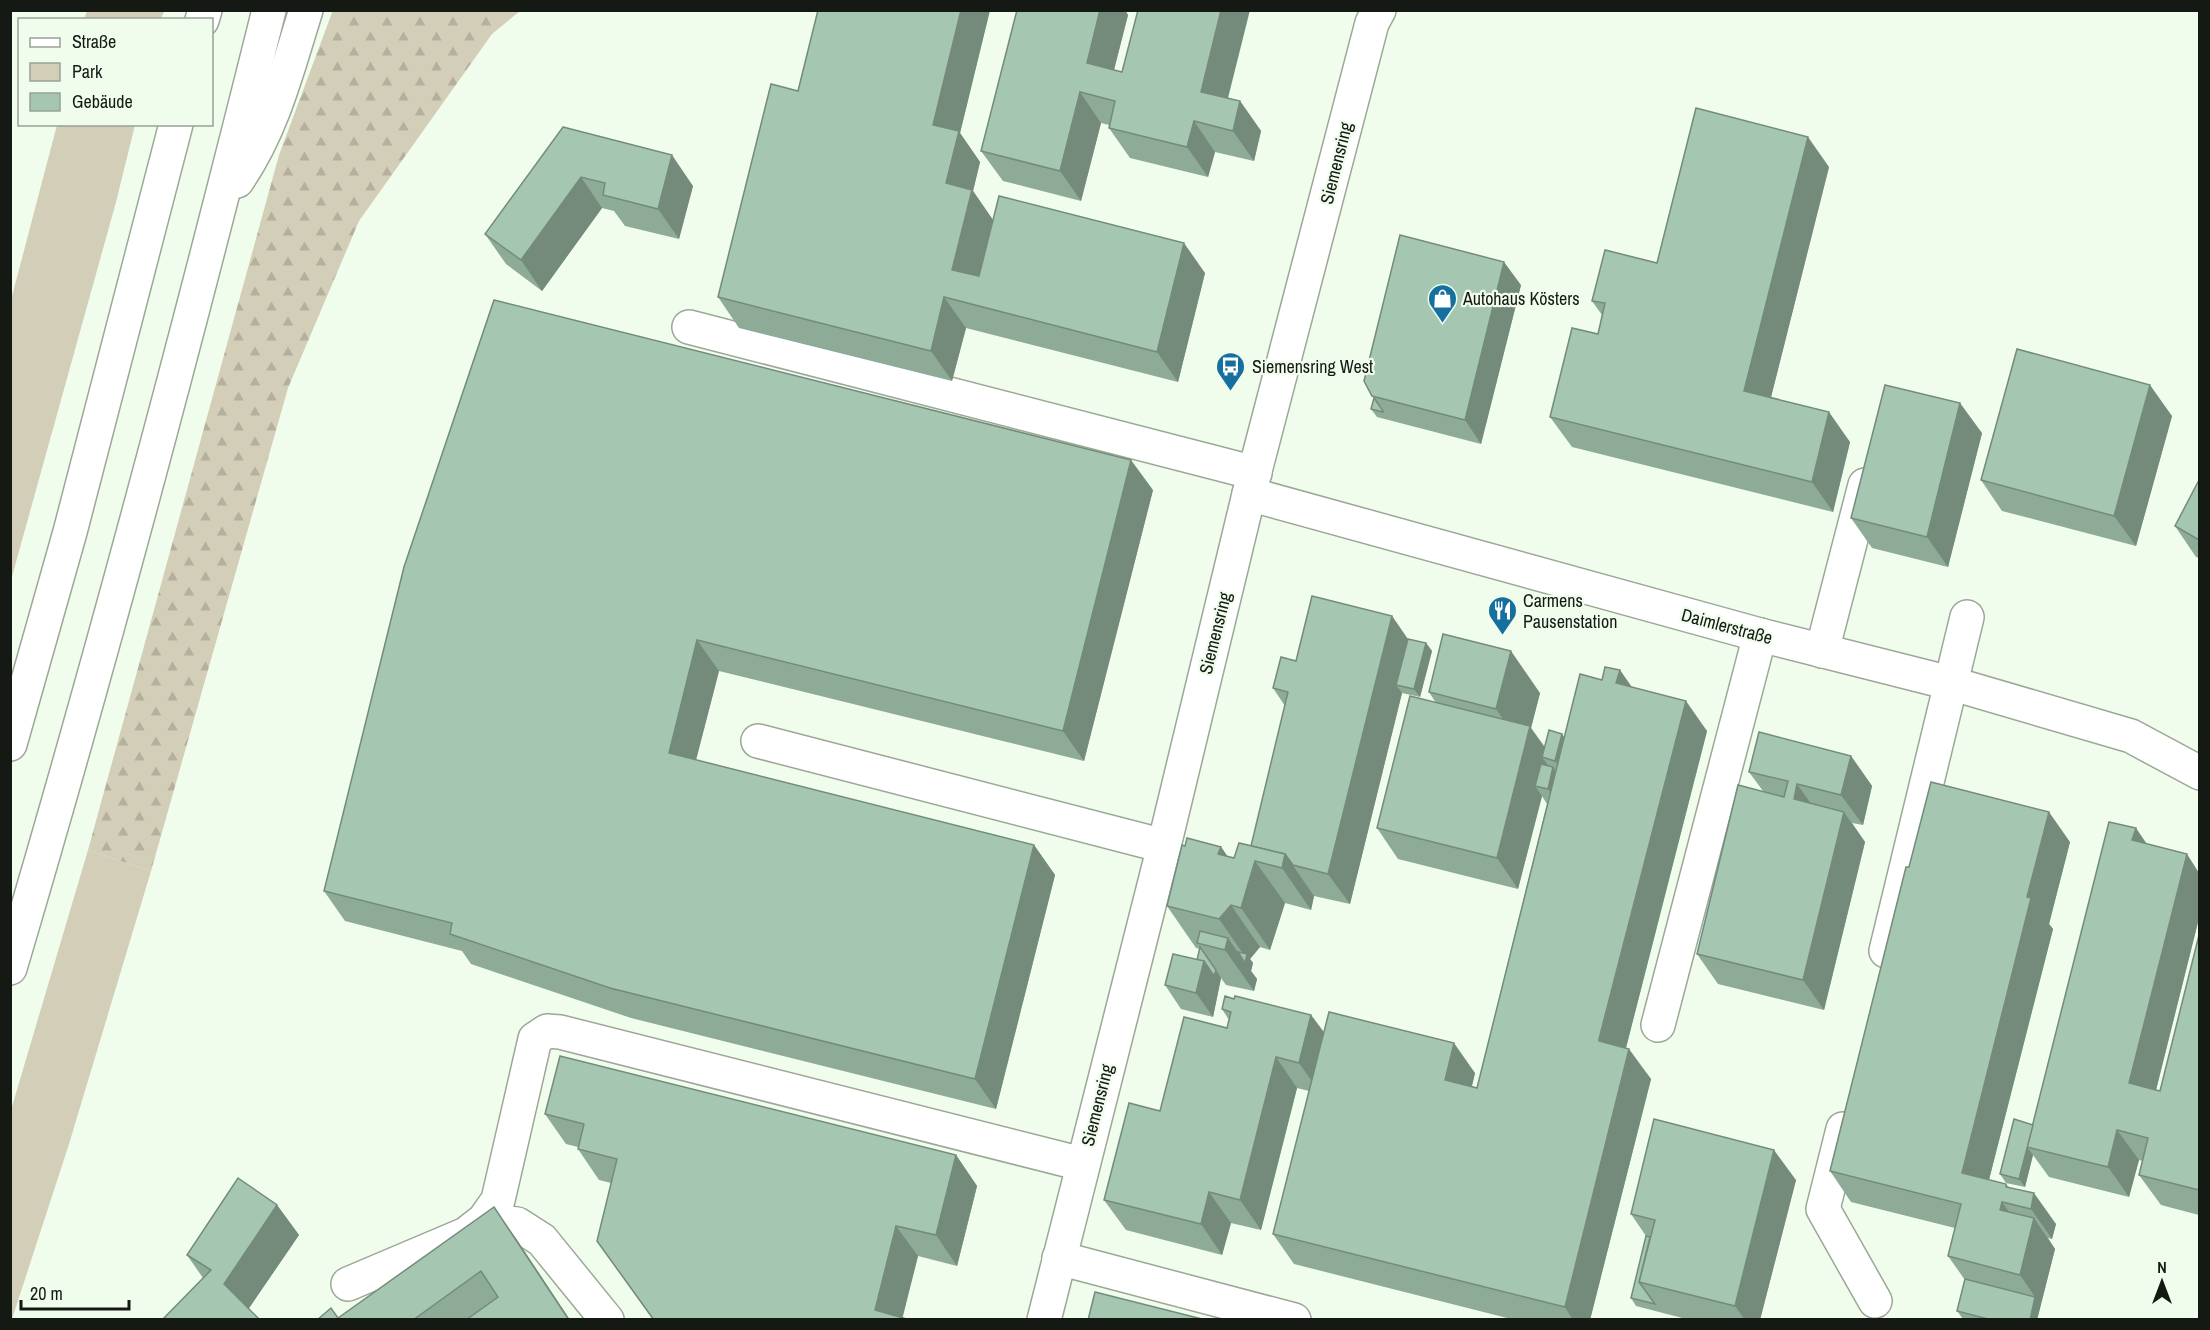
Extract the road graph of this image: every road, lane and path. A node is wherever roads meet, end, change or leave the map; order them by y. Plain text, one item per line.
1 (269, 10) edge
2 (306, 10) edge
3 (1379, 10) edge
4 (175, 126) edge
5 (221, 205) junction
6 (689, 327) dead end
7 (1252, 484) junction
8 (1865, 485) edge
9 (1966, 617) dead end
10 (1760, 635) junction
11 (1822, 651) junction
12 (1950, 683) junction
13 (758, 741) dead end
14 (10, 744) edge
15 (2199, 773) edge
16 (1164, 846) junction
17 (10, 968) edge
18 (1878, 981) edge
19 (1658, 1025) dead end
20 (1851, 1095) edge
21 (1082, 1164) junction
22 (484, 1220) junction
23 (1059, 1258) junction
24 (348, 1284) dead end
25 (1875, 1301) dead end
26 (607, 1320) edge
27 (1044, 1320) edge
28 (1294, 1320) edge

1 - 5 main road
2 - 5 main road
3 - 7 main road, Siemensring
4 - 14 main road
5 - 17 main road
6 - 7 main road, Daimlerstraße
7 - 10 main road, Daimlerstraße
7 - 16 main road, Siemensring
8 - 11 main road
9 - 12 main road
10 - 11 main road, Daimlerstraße
10 - 19 main road
11 - 12 main road, Daimlerstraße
12 - 15 main road, Daimlerstraße
12 - 18 main road
13 - 16 main road
16 - 21 main road, Siemensring
20 - 25 main road
21 - 22 main road
21 - 23 main road, Siemensring
22 - 24 main road
22 - 26 main road
23 - 27 main road, Siemensring
23 - 28 main road

